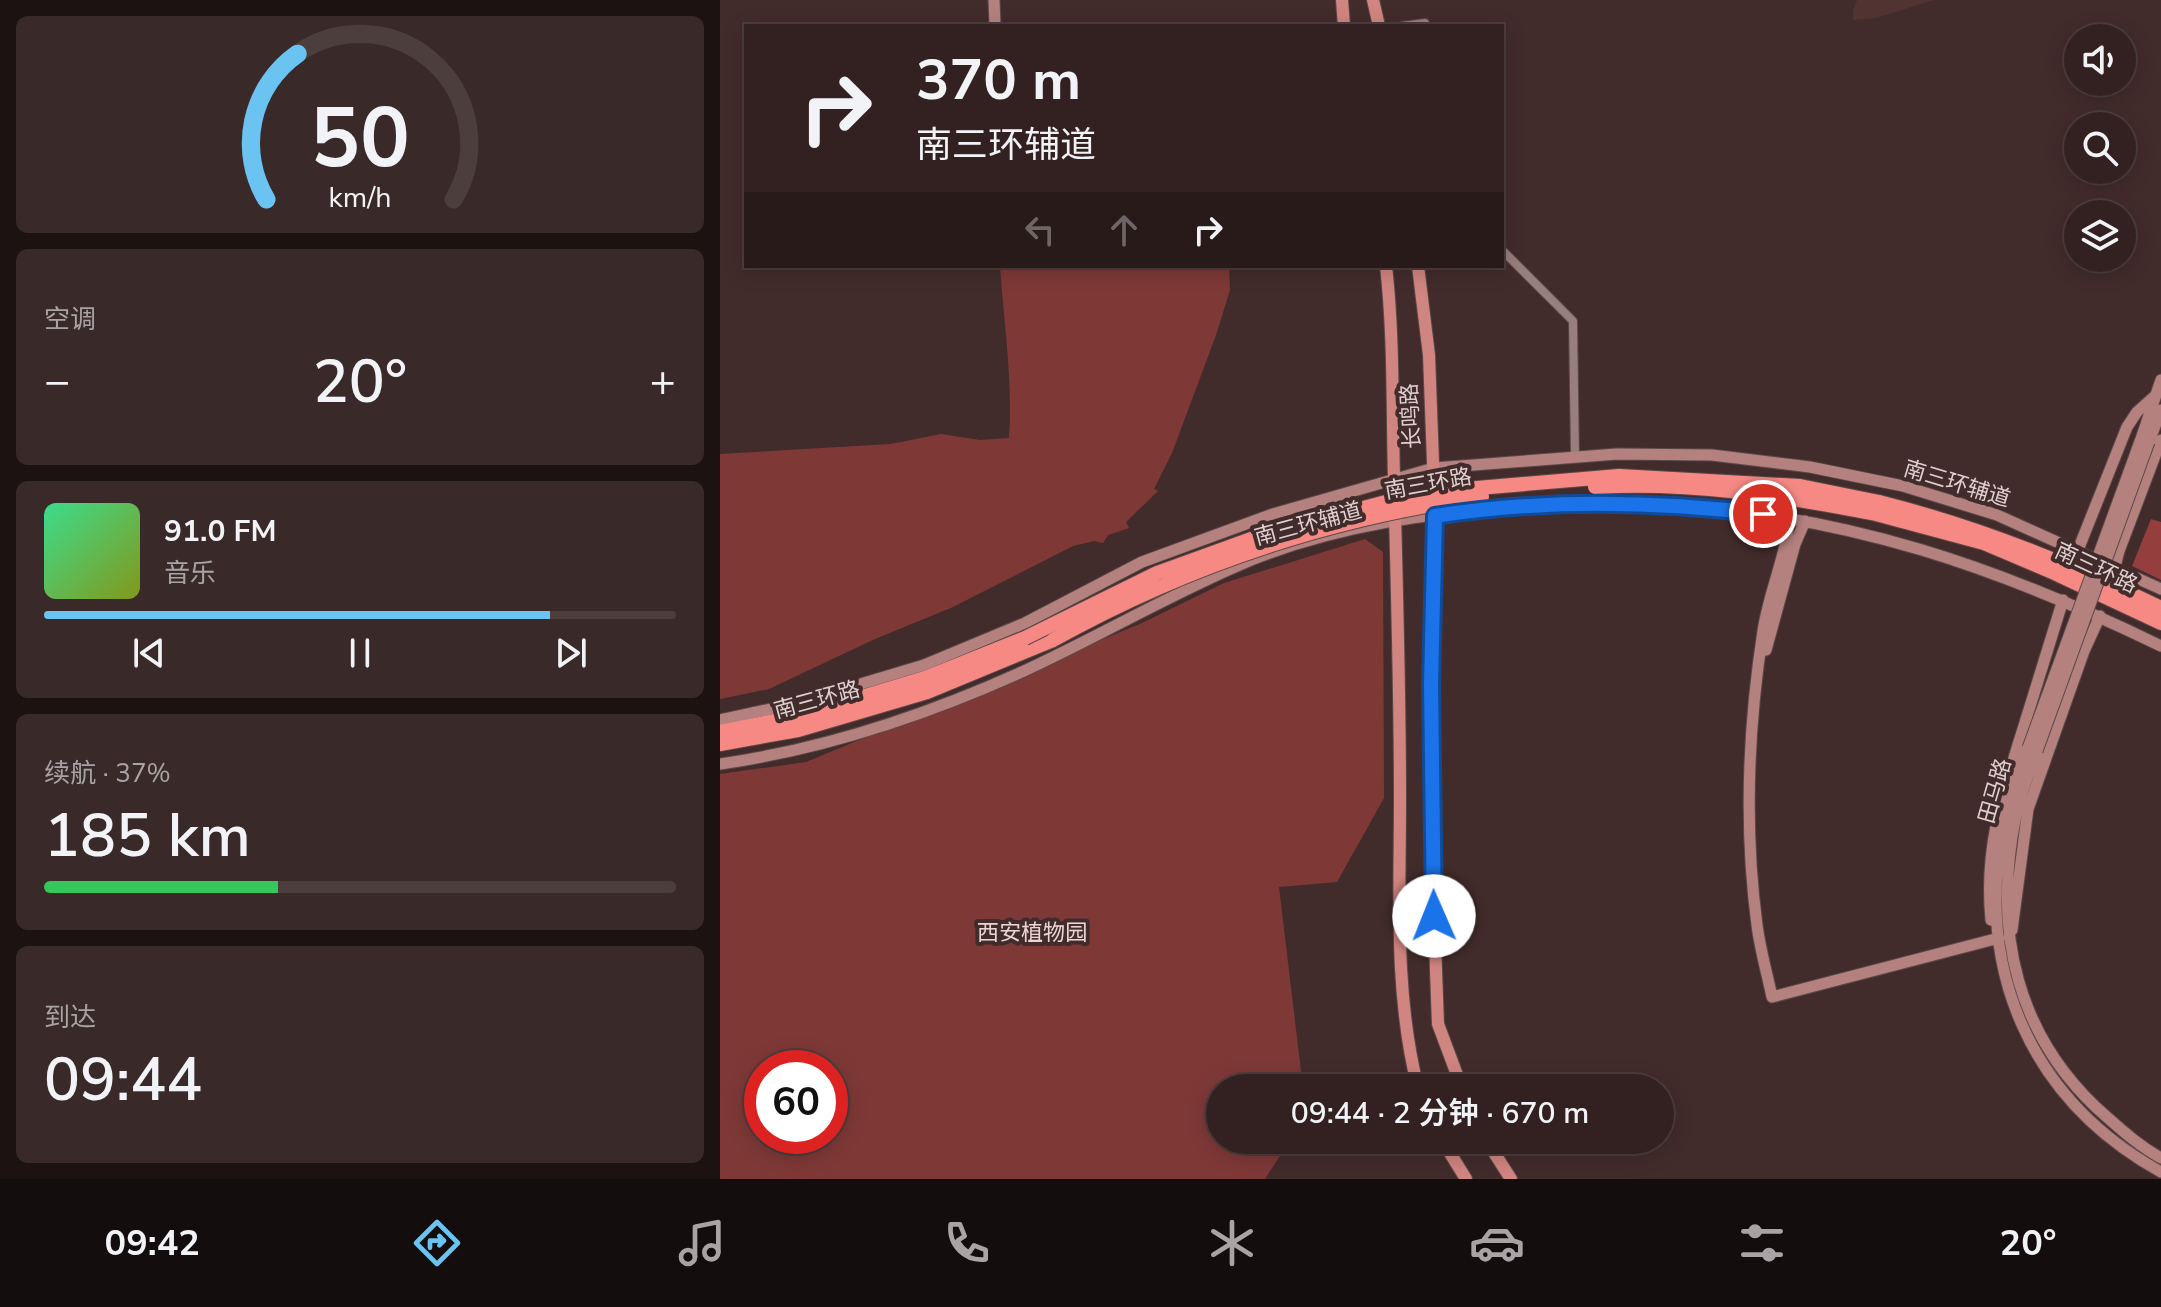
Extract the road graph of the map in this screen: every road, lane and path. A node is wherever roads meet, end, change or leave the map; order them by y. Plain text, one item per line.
1 (994, 0) edge
2 (1342, 0) edge
3 (1373, 0) edge
4 (995, 24) edge
5 (1344, 24) edge
6 (1379, 24) edge
7 (1504, 252) edge
8 (1386, 268) edge
9 (1418, 268) edge
10 (2161, 380) edge
11 (2156, 395) junction
12 (2161, 410) edge
13 (2150, 440) edge
14 (1575, 457) junction
15 (1434, 468) junction
16 (1394, 477) junction
17 (1877, 508) junction
18 (1435, 516) junction
19 (1790, 518) junction
20 (1805, 521) junction
21 (1396, 522) junction
22 (2078, 550) junction
23 (2115, 567) junction
24 (2161, 589) edge
25 (2063, 600) junction
26 (2161, 608) edge
27 (2100, 616) junction
28 (2161, 623) edge
29 (2161, 646) edge
30 (1759, 669) junction
31 (720, 720) edge
32 (720, 732) edge
33 (720, 744) edge
34 (2032, 750) junction
35 (720, 764) edge
36 (1996, 938) junction
37 (2009, 947) junction
38 (1414, 1074) edge
39 (1457, 1074) edge
40 (1451, 1154) edge
41 (1495, 1154) edge
42 (2161, 1158) edge
43 (2161, 1172) edge
44 (1466, 1179) edge
45 (1511, 1179) edge

1 - 4 street
2 - 5 main road
3 - 6 main road
7 - 14 street
8 - 16 main road, 长鸣路
9 - 15 main road, 长鸣路
10 - 11 street, 田马路
11 - 13 street, 田马路
11 - 22 street
12 - 13 street, 田马路
13 - 23 street
13 - 34 street, 田马路, bridge
14 - 15 street, 南三环辅道
14 - 22 street, 南三环辅道
15 - 16 street, 南三环辅道
15 - 18 main road, 长鸣路
16 - 21 main road, 长鸣路
16 - 31 street, 南三环辅道
17 - 26 highway, 南三环路
17 - 28 highway, 南三环路
17 - 32 highway, 南三环路, bridge
17 - 33 highway, 南三环路, bridge
18 - 19 street, 南三环辅道
18 - 21 street, 南三环辅道
18 - 39 main road, 长鸣路
19 - 20 street, 南三环辅道
19 - 30 street
20 - 25 street, 南三环辅道
20 - 30 street
21 - 35 street, 南三环辅道
21 - 38 main road, 长鸣路
22 - 23 street, 南三环辅道
23 - 24 street, 南三环辅道
25 - 27 street, 南三环辅道
25 - 36 street
27 - 29 street, 南三环辅道
27 - 37 street
30 - 36 street
34 - 36 street, 田马路
34 - 37 street, 田马路
36 - 43 street, 田马路
37 - 42 street, 田马路
40 - 44 main road
41 - 45 main road

